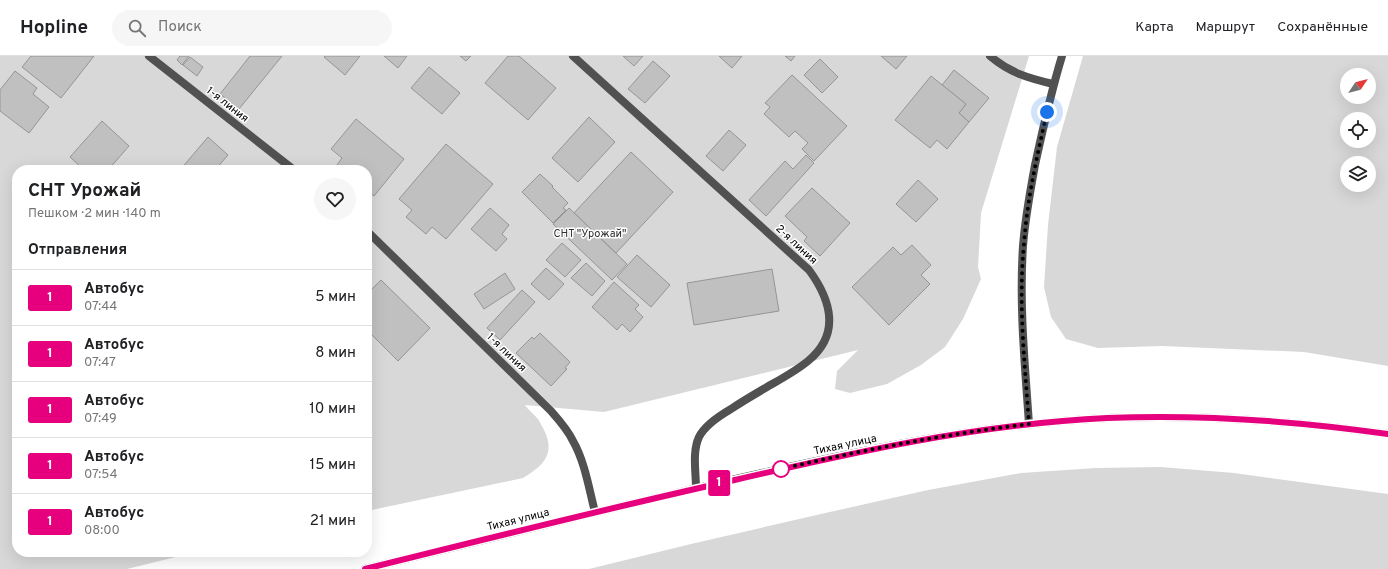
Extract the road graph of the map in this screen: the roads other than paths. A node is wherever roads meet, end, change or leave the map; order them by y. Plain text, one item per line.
1 (149, 56) edge
2 (573, 56) edge
3 (990, 56) edge
4 (1062, 56) edge
5 (1053, 84) junction
6 (288, 165) edge
7 (372, 237) edge
8 (1029, 424) junction
9 (1388, 434) edge
10 (696, 488) junction
11 (595, 512) junction
12 (365, 569) edge

1 - 6 street, 1-я линия
2 - 10 street, 2-я линия
3 - 5 street
4 - 5 street
5 - 8 street
7 - 11 street, 1-я линия
8 - 9 main road, Тихая улица
8 - 10 main road, Тихая улица
10 - 11 main road, Тихая улица
11 - 12 main road, Тихая улица

